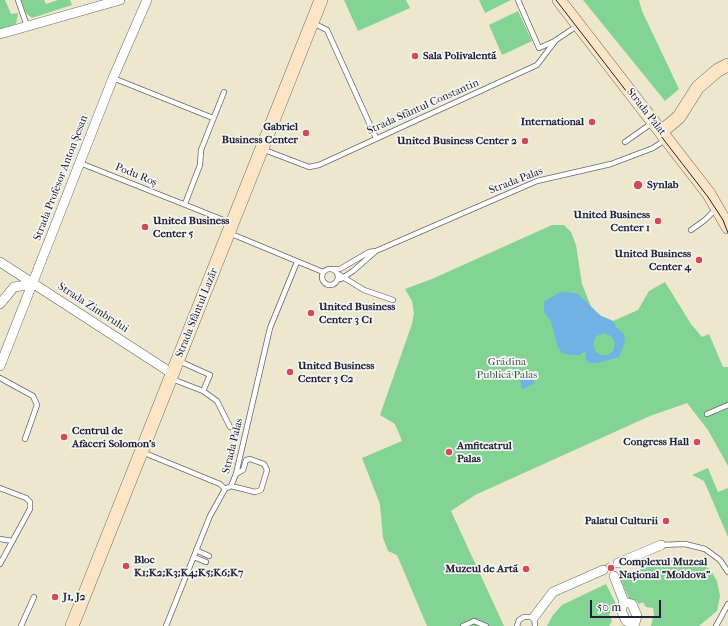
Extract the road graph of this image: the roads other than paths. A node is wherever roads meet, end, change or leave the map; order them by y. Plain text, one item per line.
1 (18, 0) edge
2 (120, 0) edge
3 (147, 0) edge
4 (321, 0) edge
5 (518, 0) edge
6 (559, 0) edge
7 (312, 23) junction
8 (578, 25) junction
9 (27, 26) junction
10 (0, 34) edge
11 (556, 40) junction
12 (728, 64) edge
13 (114, 78) junction
14 (224, 92) dead end
15 (213, 118) junction
16 (660, 131) junction
17 (376, 138) junction
18 (625, 142) dead end
19 (262, 149) junction
20 (80, 163) junction
21 (185, 204) junction
22 (718, 207) junction
23 (728, 227) edge
24 (231, 229) junction
25 (691, 230) dead end
26 (376, 251) junction
27 (0, 262) edge
28 (297, 262) junction
29 (333, 269) junction
30 (338, 274) junction
31 (322, 275) junction
32 (343, 277) junction
33 (338, 281) junction
34 (33, 284) junction
35 (393, 300) dead end
36 (0, 304) edge
37 (179, 361) junction
38 (0, 366) edge
39 (172, 376) junction
40 (0, 378) edge
41 (203, 391) junction
42 (728, 405) edge
43 (707, 414) dead end
44 (230, 427) dead end
45 (24, 439) dead end
46 (142, 452) junction
47 (236, 474) junction
48 (232, 486) junction
49 (0, 488) edge
50 (225, 489) junction
51 (0, 539) edge
52 (12, 541) junction
53 (661, 545) joint
54 (196, 550) junction
55 (209, 556) dead end
56 (194, 557) junction
57 (206, 562) dead end
58 (618, 563) tunnel mouth
59 (0, 564) edge
60 (603, 570) tunnel mouth
61 (728, 572) edge
62 (614, 576) dead end
63 (34, 598) dead end
64 (728, 604) edge
65 (534, 621) edge
66 (634, 625) edge
67 (21, 626) edge
68 (72, 626) edge
69 (166, 626) edge
70 (463, 626) edge
71 (486, 626) edge
72 (517, 626) edge
73 (716, 626) edge

1 - 9 lane
2 - 9 street
3 - 13 street, Strada Profesor Anton Șesan
4 - 7 main road, Strada Sfântul Lazăr
5 - 11 lane
6 - 8 main road, Strada Palat
7 - 17 lane
7 - 19 main road, Strada Sfântul Lazăr
8 - 11 lane, Strada Sfântul Constantin
8 - 16 main road, Strada Palat
9 - 10 street
11 - 17 lane, Strada Sfântul Constantin
12 - 16 main road
13 - 15 lane
13 - 20 street, Strada Profesor Anton Șesan
14 - 15 lane
15 - 21 lane
16 - 18 lane
16 - 22 main road, Strada Palat
16 - 26 lane, Strada Palas
17 - 19 lane, Strada Sfântul Constantin
19 - 24 main road, Strada Sfântul Lazăr
20 - 21 lane, Podu Roș
20 - 34 street, Strada Profesor Anton Șesan
21 - 24 lane, Podu Roș
22 - 23 main road, Strada Palat
22 - 25 lane
24 - 28 lane
24 - 37 main road, Strada Sfântul Lazăr
26 - 29 lane, Strada Palas
26 - 32 lane, Strada Palas
27 - 34 street, Strada Zimbrului
28 - 31 lane
28 - 47 lane, Strada Palas
29 - 30 lane
29 - 31 lane, Strada Palas
30 - 32 lane
30 - 33 lane
31 - 33 lane
32 - 33 lane, Strada Palas
32 - 35 lane
34 - 36 street
34 - 38 street, Strada Profesor Anton Șesan
34 - 39 street, Strada Zimbrului
37 - 39 main road, Strada Sfântul Lazăr
37 - 41 lane
39 - 41 lane
39 - 46 main road, Strada Sfântul Lazăr
40 - 45 lane
41 - 44 lane
42 - 43 lane
46 - 50 lane
46 - 68 main road, Strada Sfântul Lazăr
47 - 48 lane, Strada Palas
47 - 48 lane
48 - 50 lane, Strada Palas
49 - 52 lane
50 - 54 lane, Strada Palas
51 - 52 lane
52 - 59 lane
53 - 58 street
53 - 61 lane
54 - 55 lane
54 - 56 lane, Strada Palas
56 - 57 lane
56 - 69 lane, Strada Palas
60 - 65 street
62 - 66 street
63 - 67 lane
64 - 73 lane
65 - 72 lane
70 - 71 lane

